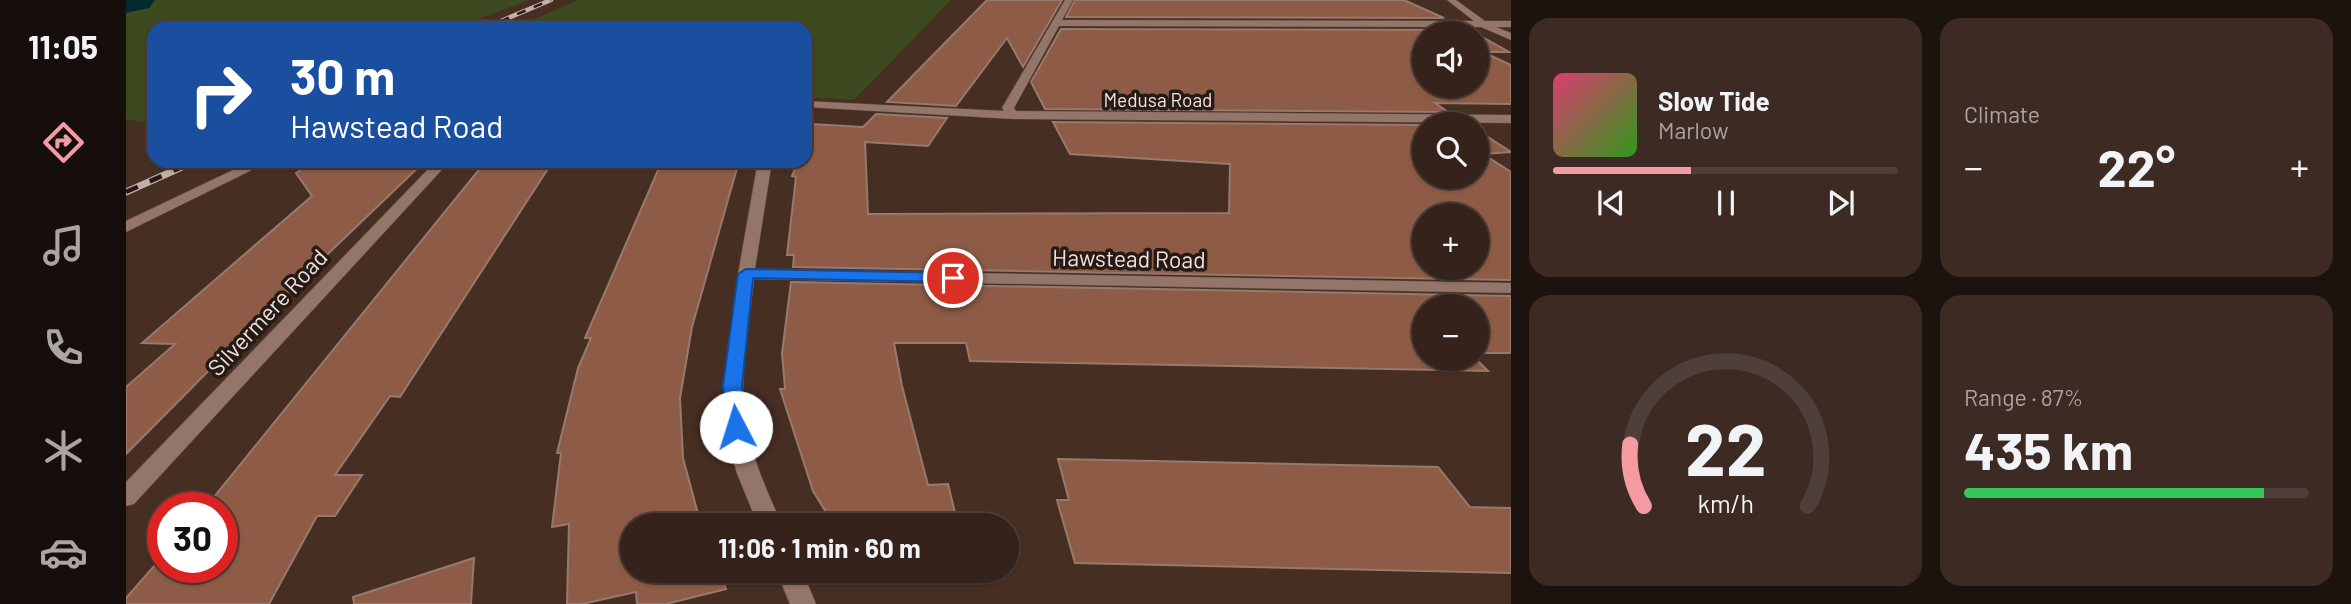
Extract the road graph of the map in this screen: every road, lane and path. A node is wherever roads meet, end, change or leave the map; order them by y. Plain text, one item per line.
1 (1069, 0) edge
2 (1451, 0) edge
3 (1479, 21) edge
4 (1057, 23) junction
5 (1412, 24) edge
6 (1489, 24) edge
7 (1511, 24) edge
8 (1489, 27) edge
9 (1511, 37) edge
10 (812, 104) edge
11 (1013, 115) junction
12 (1511, 119) edge
13 (248, 168) edge
14 (436, 168) edge
15 (764, 168) edge
16 (126, 227) edge
17 (746, 274) junction
18 (1511, 288) edge
19 (126, 497) edge
20 (765, 513) edge
21 (794, 583) edge
22 (803, 604) edge

1 - 4 street
2 - 3 street
4 - 5 street
4 - 11 street
6 - 7 street
8 - 9 street
10 - 11 street, Medusa Road
11 - 12 street, Medusa Road
13 - 16 street
14 - 19 street, Silvermere Road
15 - 17 street
17 - 18 street, Hawstead Road
17 - 20 street
21 - 22 street

